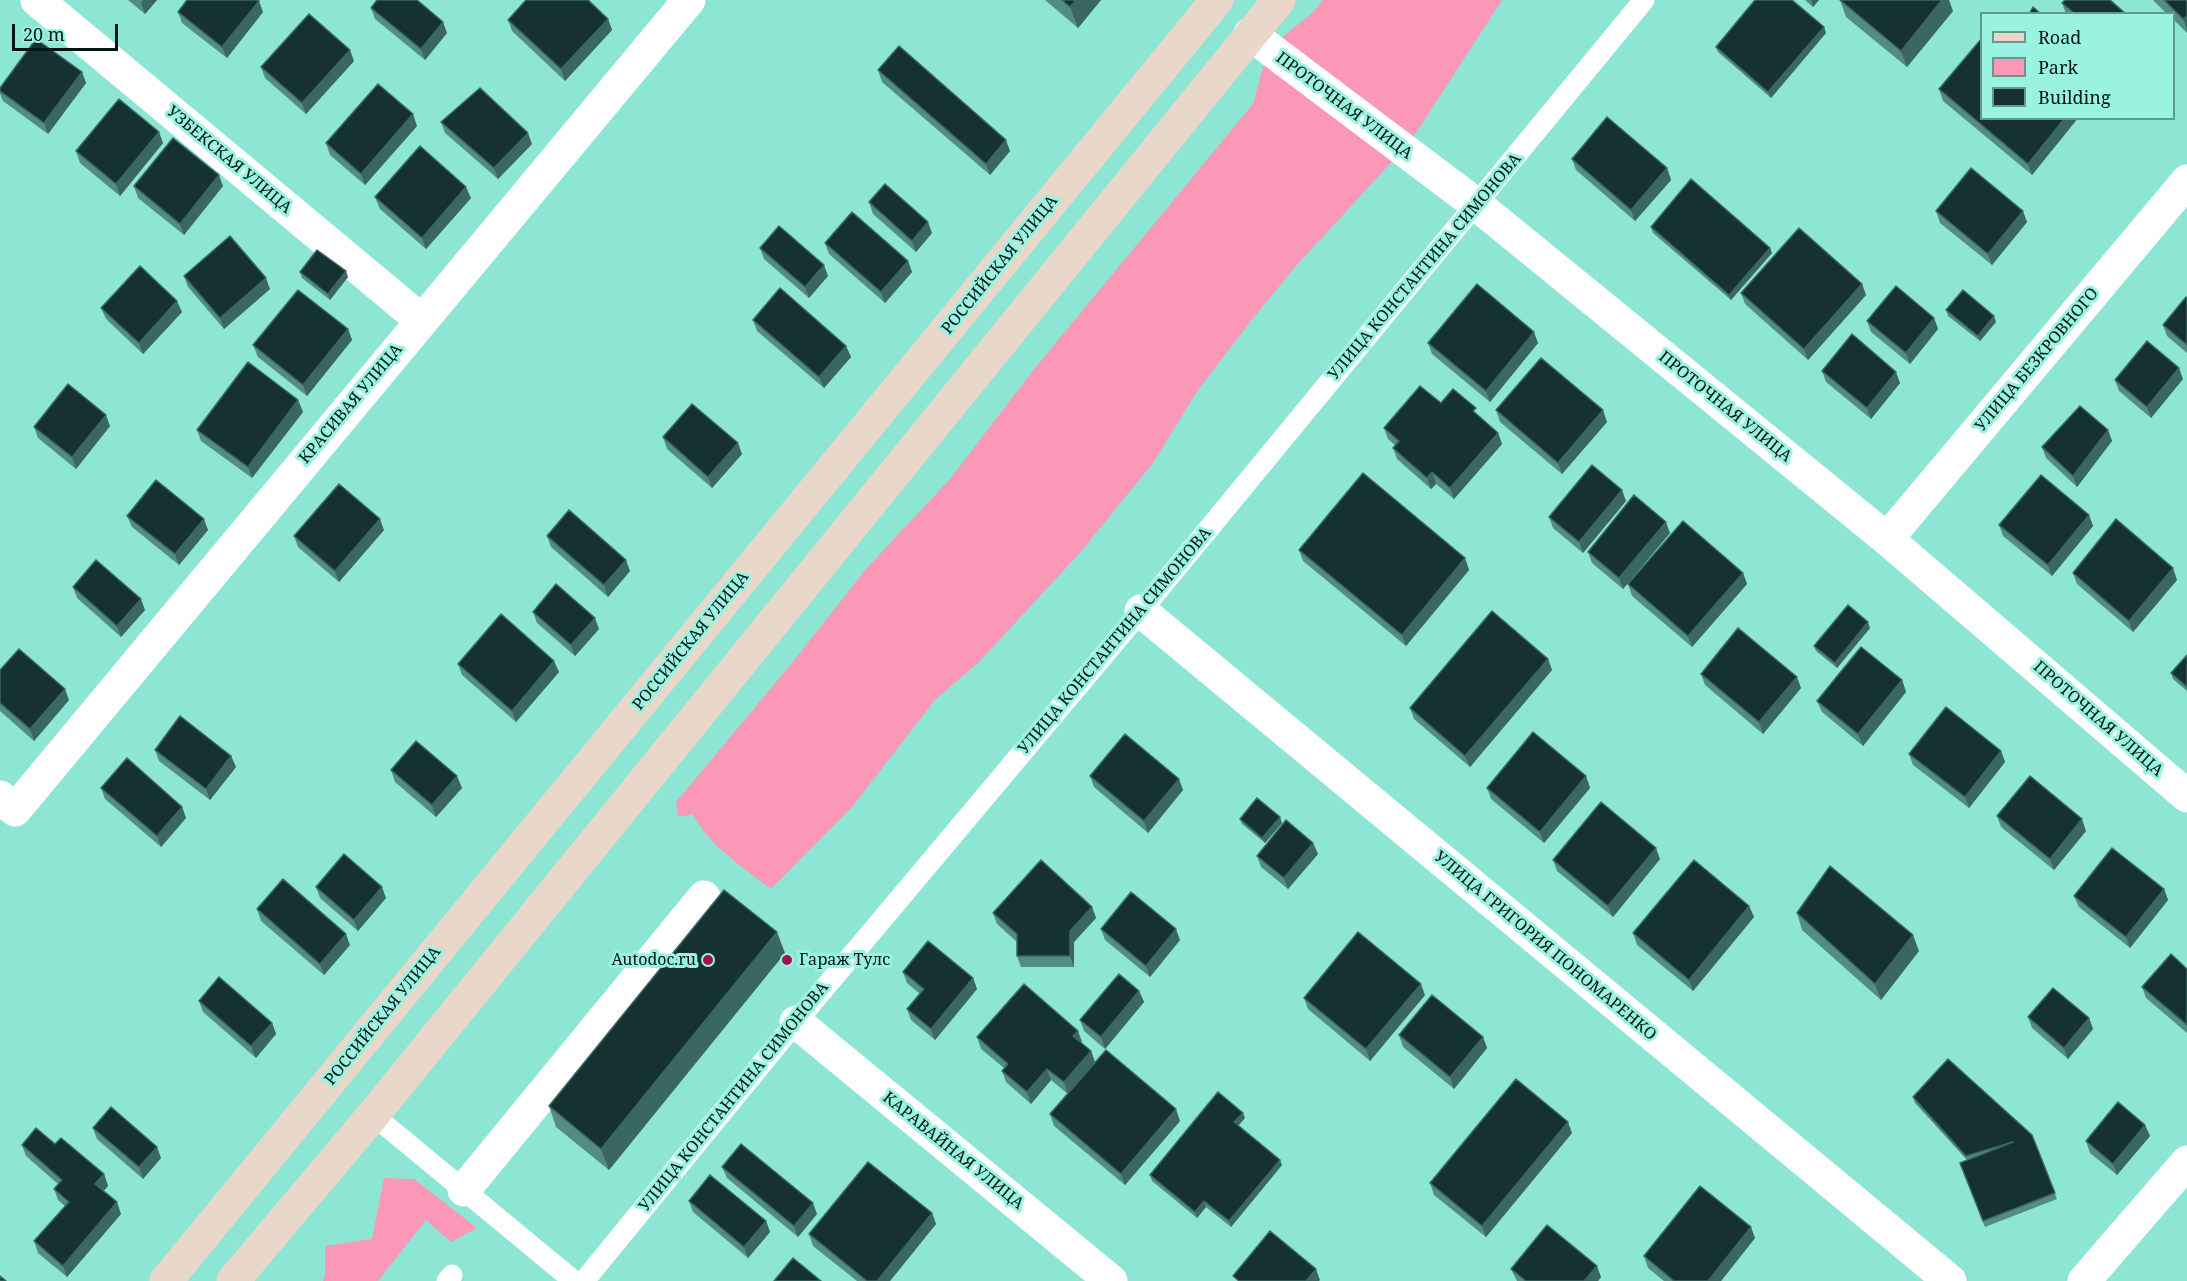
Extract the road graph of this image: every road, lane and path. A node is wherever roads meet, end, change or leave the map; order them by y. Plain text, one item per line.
1 (37, 0) edge
2 (689, 0) edge
3 (1217, 0) edge
4 (1279, 0) edge
5 (1644, 0) edge
6 (1250, 34) junction
7 (2187, 181) edge
8 (1477, 205) junction
9 (421, 320) junction
10 (1887, 539) junction
11 (1141, 611) junction
12 (2187, 796) edge
13 (7, 804) edge
14 (704, 897) dead end
15 (796, 1022) junction
16 (373, 1115) junction
17 (2187, 1162) edge
18 (465, 1190) junction
19 (166, 1281) edge
20 (232, 1281) edge
21 (574, 1281) edge
22 (584, 1281) edge
23 (1111, 1281) edge
24 (1950, 1281) edge
25 (2084, 1281) edge

1 - 9 street, УЗБЕКСКАЯ УЛИЦА
2 - 9 street, КРАСИВАЯ УЛИЦА
3 - 19 main road, РОССИЙСКАЯ УЛИЦА
4 - 6 main road
5 - 8 lane, УЛИЦА КОНСТАНТИНА СИМОНОВА
6 - 8 street, ПРОТОЧНАЯ УЛИЦА
6 - 16 main road
7 - 10 street, УЛИЦА БЕЗКРОВНОГО
8 - 10 street, ПРОТОЧНАЯ УЛИЦА
8 - 11 lane, УЛИЦА КОНСТАНТИНА СИМОНОВА
9 - 13 street, КРАСИВАЯ УЛИЦА
10 - 12 street, ПРОТОЧНАЯ УЛИЦА
11 - 15 lane, УЛИЦА КОНСТАНТИНА СИМОНОВА
11 - 24 street, УЛИЦА ГРИГОРИЯ ПОНОМАРЕНКО
14 - 18 street
15 - 22 lane, УЛИЦА КОНСТАНТИНА СИМОНОВА
15 - 23 street, КАРАВАЙНАЯ УЛИЦА
16 - 18 lane
16 - 20 main road
17 - 25 street
18 - 21 lane

